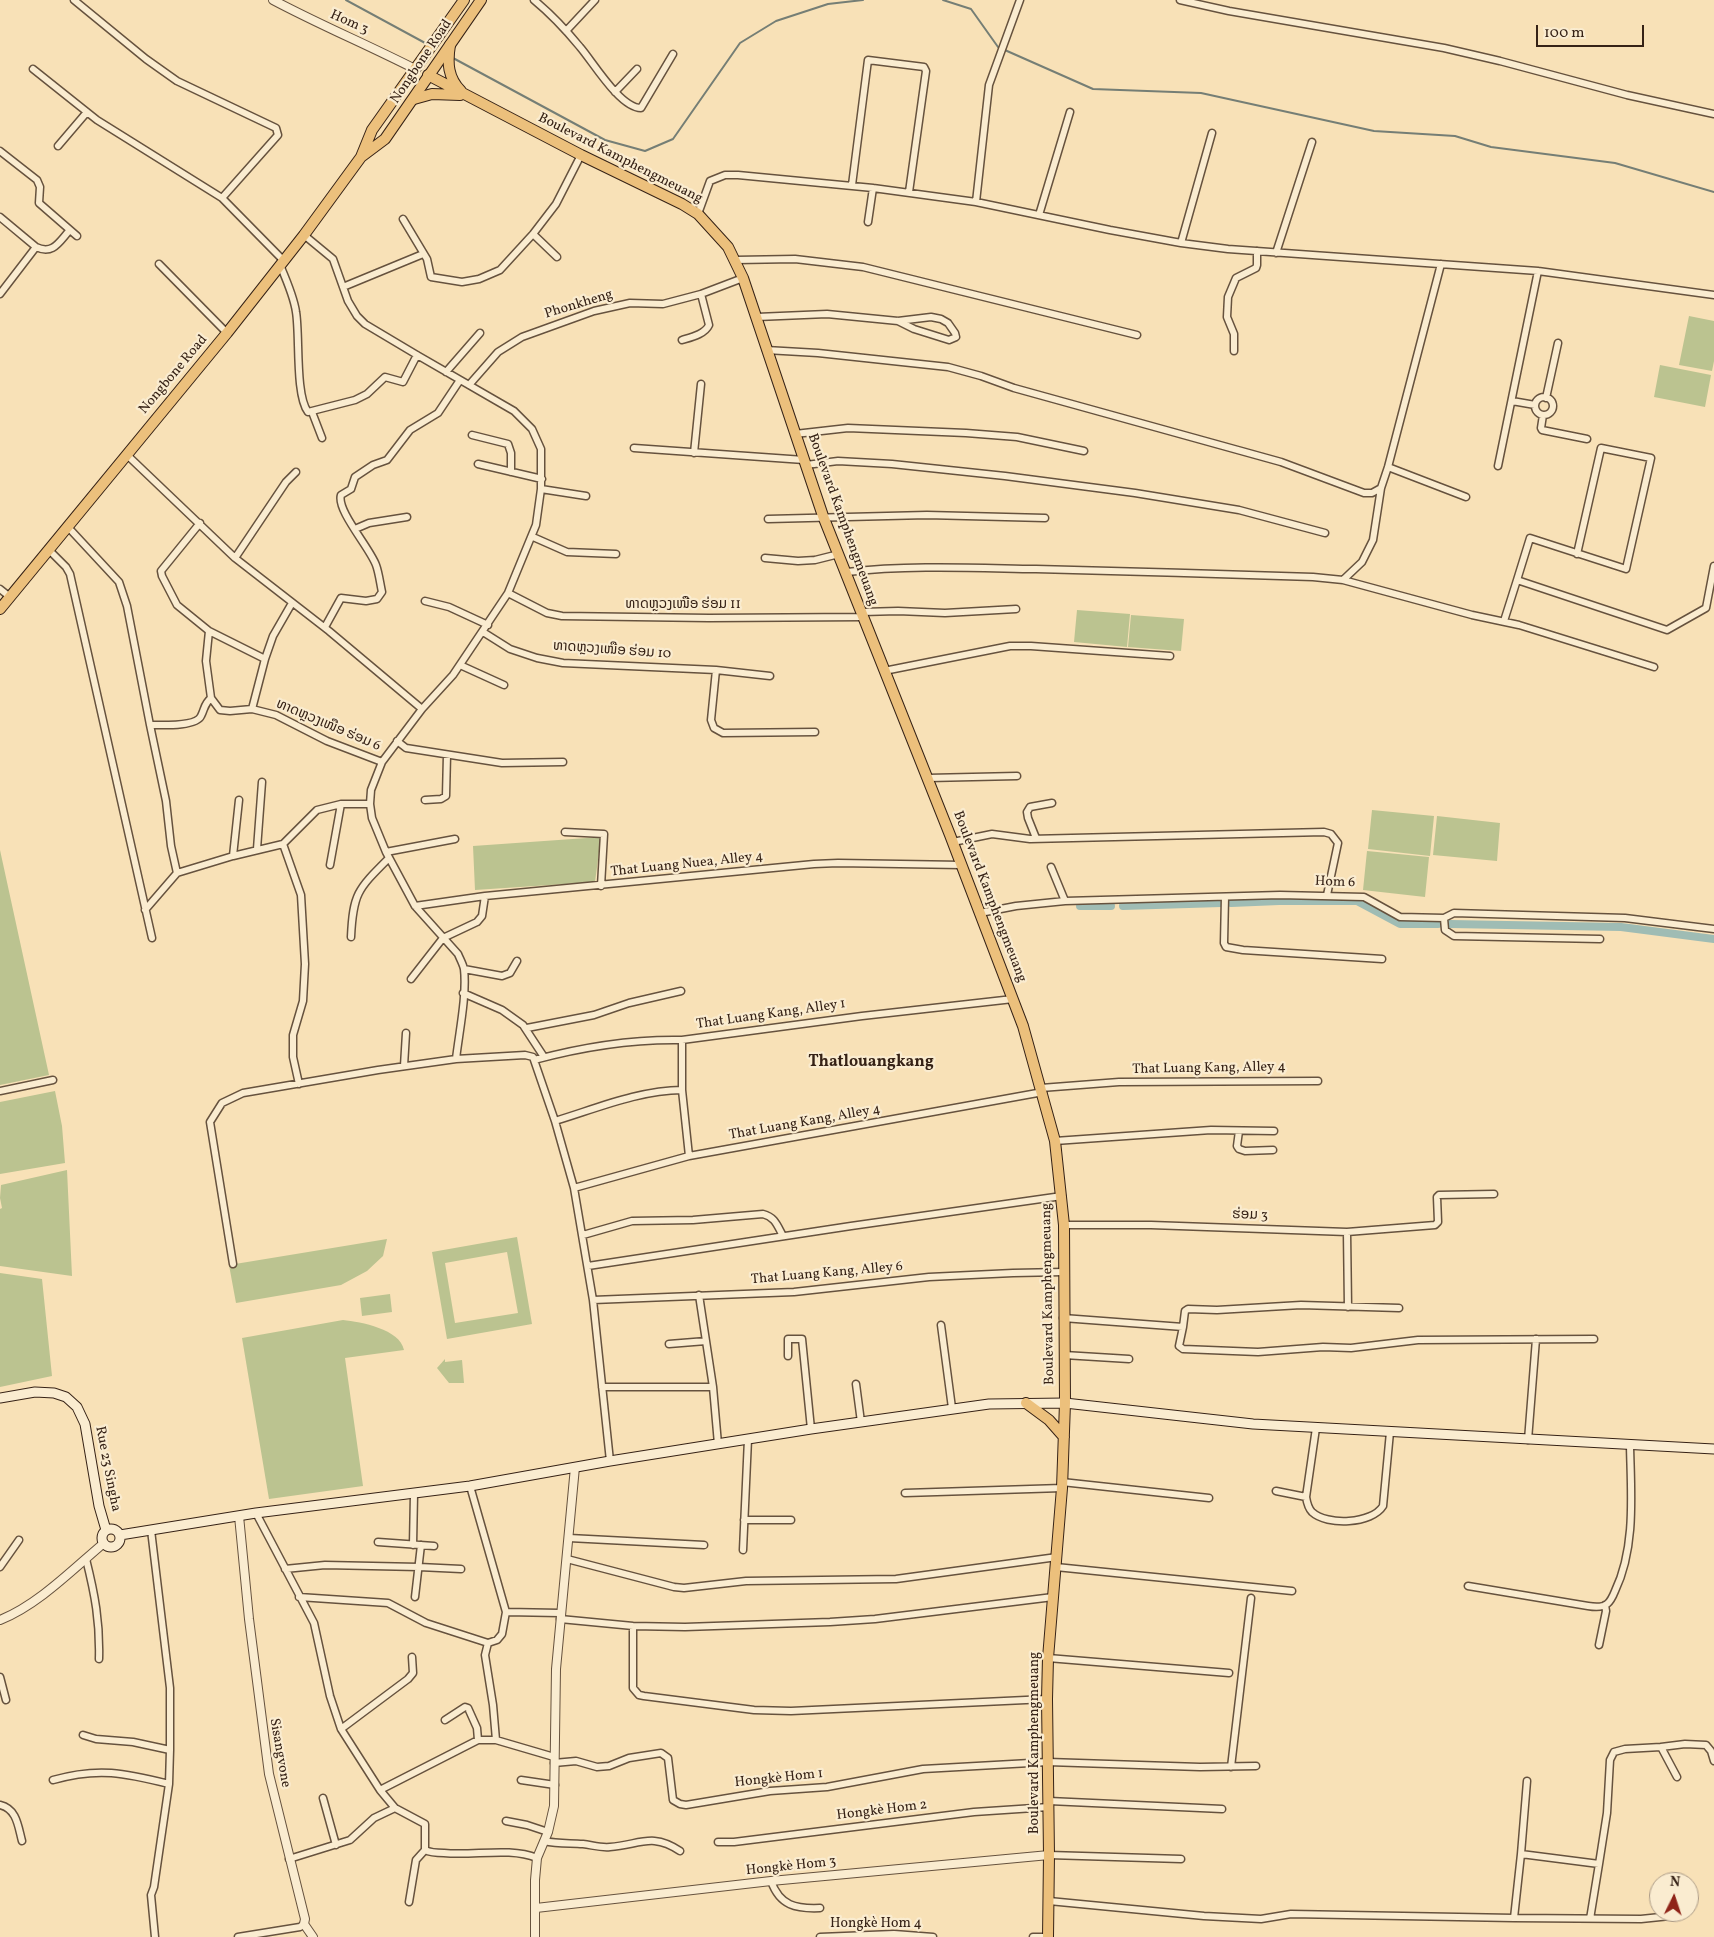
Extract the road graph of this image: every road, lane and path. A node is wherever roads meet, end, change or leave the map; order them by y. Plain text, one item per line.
1 (74, 0) edge
2 (273, 0) edge
3 (464, 0) edge
4 (481, 0) edge
5 (534, 0) edge
6 (595, 0) edge
7 (1020, 0) edge
8 (1180, 0) edge
9 (566, 31) junction
10 (452, 41) junction
11 (673, 54) dead end
12 (415, 69) junction
13 (638, 69) dead end
14 (33, 70) dead end
15 (428, 76) junction
16 (616, 92) junction
17 (466, 95) junction
18 (414, 99) junction
19 (87, 112) junction
20 (1070, 112) dead end
21 (1714, 114) edge
22 (1212, 133) dead end
23 (1312, 142) dead end
24 (58, 146) dead end
25 (0, 151) edge
26 (581, 154) junction
27 (361, 158) junction
28 (852, 186) junction
29 (873, 188) junction
30 (909, 192) junction
31 (222, 198) junction
32 (976, 202) junction
33 (698, 214) junction
34 (1039, 215) junction
35 (0, 217) edge
36 (403, 219) dead end
37 (868, 222) dead end
38 (69, 230) junction
39 (533, 234) junction
40 (304, 235) junction
41 (77, 236) dead end
42 (1181, 243) junction
43 (36, 247) junction
44 (1257, 251) junction
45 (1276, 253) junction
46 (423, 254) junction
47 (557, 257) dead end
48 (736, 260) junction
49 (282, 263) junction
50 (159, 264) dead end
51 (1441, 264) junction
52 (1538, 272) junction
53 (743, 278) junction
54 (342, 287) junction
55 (0, 294) edge
56 (701, 294) junction
57 (1714, 295) edge
58 (756, 317) junction
59 (898, 321) junction
60 (227, 333) junction
61 (480, 333) dead end
62 (1137, 335) dead end
63 (682, 340) dead end
64 (1558, 343) dead end
65 (766, 350) junction
66 (1234, 351) dead end
67 (417, 355) junction
68 (446, 372) junction
69 (460, 380) junction
70 (701, 384) dead end
71 (468, 385) junction
72 (1546, 398) junction
73 (1512, 401) junction
74 (1535, 405) junction
75 (312, 412) junction
76 (1543, 415) junction
77 (795, 434) junction
78 (472, 435) dead end
79 (322, 438) dead end
80 (1587, 440) dead end
81 (634, 448) dead end
82 (1084, 451) dead end
83 (694, 453) junction
84 (126, 454) junction
85 (805, 463) junction
86 (478, 464) dead end
87 (1498, 466) dead end
88 (1388, 467) junction
89 (296, 472) dead end
90 (511, 472) junction
91 (542, 479) junction
92 (1381, 488) junction
93 (541, 489) junction
94 (586, 496) dead end
95 (1466, 497) dead end
96 (823, 516) junction
97 (407, 517) dead end
98 (768, 518) dead end
99 (1045, 518) dead end
100 (200, 523) junction
101 (67, 526) junction
102 (355, 529) junction
103 (1325, 533) dead end
104 (533, 537) junction
105 (48, 549) junction
106 (616, 554) dead end
107 (839, 554) junction
108 (1577, 554) junction
109 (235, 558) junction
110 (766, 558) dead end
111 (1714, 566) edge
112 (847, 572) junction
113 (1343, 580) junction
114 (1517, 580) junction
115 (0, 589) edge
116 (508, 593) junction
117 (10, 597) junction
118 (425, 601) dead end
119 (292, 603) junction
120 (1, 609) edge
121 (1016, 609) dead end
122 (863, 614) junction
123 (1504, 622) junction
124 (488, 625) junction
125 (325, 627) junction
126 (209, 631) junction
127 (483, 632) junction
128 (1170, 656) dead end
129 (265, 659) junction
130 (460, 665) junction
131 (1654, 667) dead end
132 (716, 670) junction
133 (884, 671) junction
134 (770, 676) dead end
135 (504, 685) dead end
136 (211, 698) junction
137 (252, 709) junction
138 (422, 709) junction
139 (150, 725) junction
140 (815, 732) dead end
141 (397, 741) junction
142 (447, 755) junction
143 (382, 762) junction
144 (563, 762) dead end
145 (1018, 776) dead end
146 (928, 778) junction
147 (262, 782) dead end
148 (239, 800) dead end
149 (425, 800) dead end
150 (1052, 803) dead end
151 (341, 804) junction
152 (370, 804) junction
153 (564, 832) dead end
154 (1036, 838) junction
155 (455, 839) dead end
156 (953, 842) junction
157 (283, 844) junction
158 (257, 849) junction
159 (387, 855) junction
160 (233, 856) junction
161 (330, 865) dead end
162 (962, 865) junction
163 (1051, 868) dead end
164 (177, 873) junction
165 (601, 886) junction
166 (1327, 895) junction
167 (485, 896) junction
168 (1225, 897) junction
169 (1065, 901) junction
170 (415, 906) junction
171 (145, 910) junction
172 (980, 913) junction
173 (1444, 918) junction
174 (1714, 929) edge
175 (351, 937) dead end
176 (152, 938) dead end
177 (443, 938) junction
178 (1600, 939) dead end
179 (1382, 959) dead end
180 (516, 962) dead end
181 (464, 969) junction
182 (411, 980) dead end
183 (681, 991) dead end
184 (463, 993) junction
185 (1013, 999) junction
186 (527, 1028) junction
187 (406, 1032) dead end
188 (682, 1040) junction
189 (544, 1057) junction
190 (456, 1060) junction
191 (534, 1060) junction
192 (404, 1066) junction
193 (54, 1080) dead end
194 (1318, 1081) dead end
195 (299, 1084) junction
196 (682, 1090) junction
197 (1042, 1090) junction
198 (0, 1091) edge
199 (555, 1120) junction
200 (1239, 1131) junction
201 (1274, 1131) dead end
202 (1055, 1141) junction
203 (1273, 1150) dead end
204 (690, 1156) junction
205 (574, 1188) junction
206 (1494, 1194) dead end
207 (1062, 1196) junction
208 (1064, 1225) junction
209 (1347, 1232) junction
210 (583, 1235) junction
211 (782, 1236) junction
212 (233, 1264) dead end
213 (588, 1266) junction
214 (1063, 1272) junction
215 (698, 1295) junction
216 (593, 1300) junction
217 (1348, 1307) junction
218 (1399, 1308) dead end
219 (1063, 1318) junction
220 (942, 1324) dead end
221 (1182, 1327) junction
222 (1536, 1339) junction
223 (1594, 1340) dead end
224 (706, 1341) junction
225 (669, 1344) dead end
226 (788, 1356) dead end
227 (1064, 1356) junction
228 (1129, 1359) dead end
229 (856, 1384) dead end
230 (602, 1386) junction
231 (714, 1387) junction
232 (0, 1398) edge
233 (1026, 1403) junction
234 (1065, 1403) junction
235 (952, 1408) junction
236 (861, 1422) junction
237 (1316, 1428) junction
238 (811, 1429) junction
239 (1390, 1432) junction
240 (1064, 1437) junction
241 (748, 1439) junction
242 (1528, 1440) junction
243 (718, 1444) junction
244 (1630, 1446) junction
245 (1714, 1449) edge
246 (610, 1461) junction
247 (575, 1467) junction
248 (1062, 1485) junction
249 (470, 1486) junction
250 (1276, 1491) dead end
251 (905, 1493) dead end
252 (414, 1494) junction
253 (1306, 1497) junction
254 (1209, 1498) dead end
255 (256, 1513) junction
256 (239, 1516) junction
257 (744, 1520) junction
258 (791, 1520) dead end
259 (106, 1530) junction
260 (151, 1530) junction
261 (120, 1535) junction
262 (569, 1538) junction
263 (18, 1540) dead end
264 (378, 1542) dead end
265 (104, 1543) junction
266 (413, 1545) junction
267 (421, 1545) junction
268 (434, 1546) dead end
269 (704, 1546) dead end
270 (743, 1550) dead end
271 (86, 1559) junction
272 (567, 1559) junction
273 (1056, 1562) junction
274 (0, 1567) edge
275 (419, 1567) junction
276 (285, 1569) junction
277 (461, 1570) dead end
278 (1468, 1586) dead end
279 (1292, 1592) dead end
280 (299, 1597) junction
281 (415, 1597) dead end
282 (1053, 1597) junction
283 (1250, 1598) dead end
284 (1605, 1606) junction
285 (506, 1612) junction
286 (560, 1616) junction
287 (0, 1620) edge
288 (633, 1626) junction
289 (488, 1643) junction
290 (1599, 1645) dead end
291 (412, 1657) dead end
292 (1048, 1658) junction
293 (99, 1659) dead end
294 (1229, 1674) dead end
295 (0, 1677) edge
296 (1047, 1699) junction
297 (6, 1700) dead end
298 (445, 1720) dead end
299 (341, 1729) junction
300 (83, 1735) dead end
301 (478, 1740) junction
302 (496, 1740) junction
303 (1661, 1747) junction
304 (170, 1750) junction
305 (554, 1760) junction
306 (1714, 1761) edge
307 (1048, 1762) junction
308 (1231, 1766) junction
309 (1256, 1766) dead end
310 (1677, 1777) dead end
311 (53, 1780) dead end
312 (521, 1780) dead end
313 (1527, 1781) dead end
314 (169, 1784) junction
315 (555, 1785) junction
316 (380, 1790) junction
317 (323, 1798) dead end
318 (1049, 1804) junction
319 (0, 1805) edge
320 (395, 1808) junction
321 (1222, 1809) dead end
322 (506, 1821) dead end
323 (548, 1832) junction
324 (22, 1841) dead end
325 (544, 1841) junction
326 (718, 1842) dead end
327 (336, 1845) junction
328 (425, 1850) junction
329 (680, 1851) dead end
330 (1522, 1854) junction
331 (1049, 1855) junction
332 (537, 1858) junction
333 (289, 1859) junction
334 (1181, 1859) dead end
335 (1599, 1864) junction
336 (771, 1881) junction
337 (1049, 1901) junction
338 (409, 1902) dead end
339 (536, 1908) junction
340 (820, 1908) dead end
341 (1514, 1918) junction
342 (1649, 1918) edge
343 (1590, 1919) junction
344 (304, 1924) junction
345 (155, 1937) edge
346 (238, 1937) edge
347 (313, 1937) edge
348 (535, 1937) edge
349 (820, 1937) edge
350 (933, 1937) edge
351 (1033, 1937) edge
352 (1048, 1937) edge

1 - 31 street
2 - 12 street, Hom 3
3 - 12 main road, Nongbone Road
4 - 10 main road, Nongbone Road
5 - 9 street
6 - 9 street
7 - 32 street
8 - 21 street
9 - 16 street
10 - 15 main road, Nongbone Road
10 - 17 main road
11 - 16 street
12 - 15 main road, Boulevard Kamphengmeuang
12 - 27 main road, Nongbone Road
13 - 16 street
14 - 19 street
15 - 17 main road, Boulevard Kamphengmeuang
15 - 18 main road, Nongbone Road
17 - 18 main road
17 - 26 main road, Boulevard Kamphengmeuang
18 - 27 main road, Nongbone Road
19 - 24 street
19 - 31 street
20 - 34 street
22 - 42 street
23 - 45 street
25 - 38 street
26 - 33 main road, Boulevard Kamphengmeuang
26 - 39 street
27 - 40 main road, Nongbone Road
28 - 29 street
28 - 30 street
28 - 33 street
29 - 30 street
29 - 37 street
30 - 32 street
31 - 49 street
32 - 34 street
33 - 48 main road, Boulevard Kamphengmeuang
34 - 42 street
35 - 43 street
36 - 46 street
38 - 41 street
38 - 43 street
39 - 46 street
39 - 47 street
40 - 49 main road, Nongbone Road
40 - 54 street
42 - 44 street
43 - 55 street
44 - 45 street
44 - 66 street
45 - 51 street
46 - 54 street
48 - 53 main road, Boulevard Kamphengmeuang
48 - 62 street
49 - 60 main road, Nongbone Road
49 - 75 street
50 - 60 street
51 - 52 street
51 - 88 street
52 - 57 street
52 - 73 street
53 - 56 street, Phonkheng
53 - 58 main road, Boulevard Kamphengmeuang
54 - 67 street
56 - 63 street
56 - 71 street, Phonkheng
58 - 59 street
58 - 65 main road, Boulevard Kamphengmeuang
59 - 59 street
60 - 84 main road, Nongbone Road
61 - 68 street
64 - 72 street
65 - 77 main road, Boulevard Kamphengmeuang
65 - 92 street
67 - 68 street
67 - 75 street
68 - 69 street
69 - 71 street
69 - 102 street
70 - 83 street
71 - 91 street
72 - 74 street
72 - 76 street
73 - 74 street
73 - 87 street
74 - 76 street
75 - 79 street
76 - 80 street
77 - 82 street
77 - 85 main road, Boulevard Kamphengmeuang
78 - 90 street
81 - 83 street
83 - 85 street
84 - 100 street
84 - 101 main road, Nongbone Road
85 - 96 main road, Boulevard Kamphengmeuang
85 - 103 street
86 - 90 street
88 - 92 street
88 - 95 street
89 - 109 street
90 - 91 street
91 - 93 street
92 - 113 street
93 - 94 street
93 - 104 street
96 - 98 street
96 - 99 street
96 - 107 main road, Boulevard Kamphengmeuang
97 - 102 street
100 - 109 street
100 - 126 street
101 - 105 main road, Nongbone Road
101 - 139 street
102 - 125 street
104 - 106 street
104 - 116 street
105 - 117 main road, Nongbone Road
105 - 171 street
107 - 110 street
107 - 112 main road, Boulevard Kamphengmeuang
108 - 108 street
108 - 114 street
109 - 119 street
111 - 114 street
112 - 113 street
112 - 122 main road, Boulevard Kamphengmeuang
113 - 123 street
114 - 123 street
115 - 117 street
116 - 122 street, ທາດຫຼວງເໜືອ ຮ່ອມ 11
116 - 124 street
117 - 120 main road, Nongbone Road
118 - 124 street
119 - 125 street
119 - 129 street
121 - 122 street, ທາດຫຼວງເໜືອ ຮ່ອມ 11
122 - 133 main road, Boulevard Kamphengmeuang
123 - 131 street
124 - 127 street
125 - 138 street
126 - 129 street
126 - 136 street
127 - 130 street
127 - 132 street, ທາດຫຼວງເໜືອ ຮ່ອມ 10
128 - 133 street
129 - 137 street
130 - 135 street
130 - 138 street
132 - 134 street, ທາດຫຼວງເໜືອ ຮ່ອມ 10
132 - 140 street
133 - 146 main road, Boulevard Kamphengmeuang
136 - 137 street, ທາດຫຼວງເໜືອ ຮ່ອມ 6
136 - 139 street
137 - 143 street, ທາດຫຼວງເໜືອ ຮ່ອມ 6
138 - 141 street
139 - 164 street
141 - 142 street
141 - 143 street
142 - 144 street
142 - 149 street
143 - 152 street
145 - 146 street
146 - 156 main road, Boulevard Kamphengmeuang
147 - 158 street
148 - 160 street
150 - 154 street
151 - 152 street
151 - 157 street
151 - 161 street
152 - 159 street
153 - 165 street
154 - 156 street
154 - 166 street
155 - 159 street
156 - 162 main road, Boulevard Kamphengmeuang
157 - 158 street
157 - 195 street
158 - 160 street
159 - 170 street
159 - 175 street
160 - 164 street
162 - 165 street, That Luang Nuea, Alley 4
162 - 172 main road, Boulevard Kamphengmeuang
163 - 169 street
164 - 171 street
165 - 167 street, That Luang Nuea, Alley 4
166 - 168 street, Hom 6
166 - 173 street, Hom 6
167 - 170 street, That Luang Nuea, Alley 4
167 - 177 street
168 - 169 street, Hom 6
168 - 179 street
169 - 172 street, Hom 6
170 - 177 street
171 - 176 street
172 - 185 main road, Boulevard Kamphengmeuang
173 - 174 street, Hom 6
173 - 178 street
177 - 181 street
177 - 182 street
180 - 181 street
181 - 184 street
183 - 186 street
184 - 186 street
184 - 190 street
185 - 188 street, That Luang Kang, Alley 1
185 - 197 main road, Boulevard Kamphengmeuang
186 - 189 street
187 - 192 street
188 - 189 street, That Luang Kang, Alley 1
188 - 196 street
189 - 191 street, That Luang Kang, Alley 1
190 - 191 street
190 - 192 street
191 - 199 street
192 - 195 street
193 - 198 street
194 - 197 street, That Luang Kang, Alley 4
195 - 212 street
196 - 199 street
196 - 204 street
197 - 202 main road, Boulevard Kamphengmeuang
197 - 204 street, That Luang Kang, Alley 4
199 - 205 street
200 - 201 street
200 - 202 street
200 - 203 street
202 - 207 main road, Boulevard Kamphengmeuang
204 - 205 street, That Luang Kang, Alley 4
205 - 210 street
206 - 209 street, ຮ່ອມ 3
207 - 208 main road, Boulevard Kamphengmeuang
207 - 211 street
208 - 209 street, ຮ່ອມ 3
208 - 214 main road, Boulevard Kamphengmeuang
209 - 217 street
210 - 211 street
210 - 213 street
211 - 213 street
213 - 216 street
214 - 215 street, That Luang Kang, Alley 6
214 - 219 main road, Boulevard Kamphengmeuang
215 - 216 street, That Luang Kang, Alley 6
215 - 224 street
216 - 230 street
217 - 218 street
217 - 221 street
219 - 221 street
219 - 227 main road, Boulevard Kamphengmeuang
220 - 235 street
221 - 222 street
222 - 223 street
222 - 242 street
224 - 225 street
224 - 231 street
226 - 238 street
227 - 228 street
227 - 234 main road, Boulevard Kamphengmeuang
229 - 236 street
230 - 231 street
230 - 246 street
231 - 243 street
232 - 259 main road, Rue 23 Singha
233 - 234 main road
233 - 235 main road
233 - 240 main road
234 - 237 main road
234 - 240 main road, Boulevard Kamphengmeuang
235 - 236 main road
236 - 238 main road
237 - 239 main road
237 - 253 street
238 - 241 main road
239 - 242 main road
239 - 253 street
240 - 248 main road, Boulevard Kamphengmeuang
241 - 243 main road
241 - 257 street
242 - 244 main road
243 - 246 main road
244 - 245 main road
244 - 284 street
246 - 247 main road
247 - 249 main road
247 - 262 street
248 - 251 street
248 - 254 street
248 - 273 main road, Boulevard Kamphengmeuang
249 - 252 main road
249 - 285 street
250 - 253 street
252 - 255 main road
252 - 266 street
255 - 256 main road
255 - 276 street
256 - 260 main road
256 - 333 street, Sisangvone
257 - 258 street
257 - 270 street
259 - 261 main road
259 - 265 main road
260 - 261 main road
260 - 304 street
261 - 265 main road
262 - 269 street
262 - 272 street
263 - 274 street
264 - 266 street
265 - 271 street
266 - 267 street
267 - 268 street
267 - 275 street
271 - 287 street
271 - 293 street
272 - 273 street
272 - 286 street
273 - 279 street
273 - 282 main road, Boulevard Kamphengmeuang
275 - 276 street
275 - 277 street
275 - 281 street
276 - 280 street
278 - 284 street
280 - 289 street
280 - 299 street
282 - 288 street
282 - 292 main road, Boulevard Kamphengmeuang
283 - 308 street
284 - 290 street
285 - 286 street
285 - 289 street
286 - 288 street
286 - 305 street
288 - 296 street
289 - 302 street
291 - 299 street
292 - 294 street
292 - 296 main road, Boulevard Kamphengmeuang
295 - 297 street
296 - 307 main road, Boulevard Kamphengmeuang
298 - 301 street
299 - 316 street
300 - 304 street
301 - 302 street
301 - 316 street
302 - 305 street
303 - 306 street
303 - 310 street
303 - 335 street
304 - 314 street
305 - 307 street, Hongkè Hom 1
305 - 315 street
307 - 308 street
307 - 318 main road, Boulevard Kamphengmeuang
308 - 309 street
311 - 314 street
312 - 315 street
313 - 330 street
314 - 345 street
315 - 323 street
316 - 320 street
317 - 327 street
318 - 321 street, Hongkè Hom 2
318 - 326 street, Hongkè Hom 2
318 - 331 main road, Boulevard Kamphengmeuang
319 - 324 street
320 - 327 street
320 - 328 street
322 - 323 street
323 - 325 street
325 - 329 street
325 - 332 street
327 - 333 street
328 - 332 street
328 - 338 street
330 - 335 street
330 - 341 street
331 - 334 street
331 - 336 street, Hongkè Hom 3
331 - 337 main road, Boulevard Kamphengmeuang
332 - 339 street
333 - 344 street, Sisangvone
335 - 343 street
336 - 339 street, Hongkè Hom 3
336 - 340 street
337 - 341 street
337 - 352 main road, Boulevard Kamphengmeuang
339 - 348 street
341 - 343 street
342 - 343 street
344 - 346 street
344 - 347 street
349 - 350 street, Hongkè Hom 4
351 - 352 street

